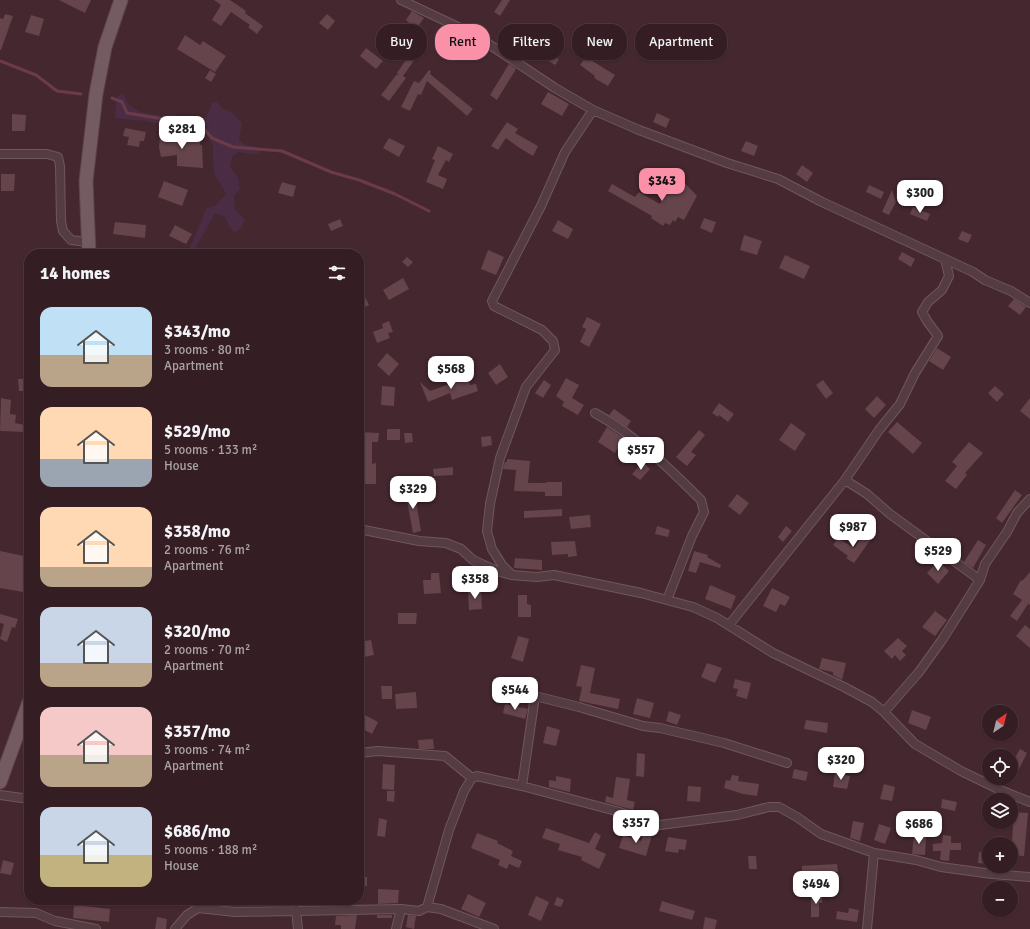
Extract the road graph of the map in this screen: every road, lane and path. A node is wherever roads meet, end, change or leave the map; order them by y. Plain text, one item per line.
1 (121, 0) edge
2 (401, 0) edge
3 (593, 110) junction
4 (0, 154) edge
5 (89, 248) edge
6 (945, 259) junction
7 (1030, 303) edge
8 (595, 413) dead end
9 (845, 480) junction
10 (1030, 499) edge
11 (364, 530) edge
12 (511, 575) junction
13 (980, 580) junction
14 (667, 600) junction
15 (728, 625) junction
16 (884, 712) junction
17 (24, 716) edge
18 (364, 752) edge
19 (787, 763) dead end
20 (472, 778) junction
21 (0, 782) edge
22 (522, 786) junction
23 (0, 795) edge
24 (24, 798) edge
25 (1030, 802) edge
26 (874, 853) junction
27 (1030, 877) edge
28 (427, 907) junction
29 (401, 909) junction
30 (296, 910) junction
31 (0, 912) edge
32 (96, 929) edge
33 (175, 929) edge
34 (298, 929) edge
35 (396, 929) edge
36 (494, 929) edge
37 (867, 929) edge

1 - 5 main road
2 - 3 street
3 - 6 street
3 - 12 street
4 - 5 street
6 - 7 street
6 - 9 street
8 - 14 street
9 - 13 street
9 - 15 street
10 - 13 street
11 - 12 street
12 - 14 street
13 - 16 street
14 - 15 street
15 - 16 street
16 - 25 street
17 - 21 main road
18 - 20 street
19 - 22 street
20 - 22 street
20 - 28 street
22 - 26 street
23 - 24 street
26 - 27 street
26 - 37 street
28 - 29 street
28 - 36 street
29 - 30 street
29 - 35 street
30 - 33 street
30 - 34 street
31 - 32 street

